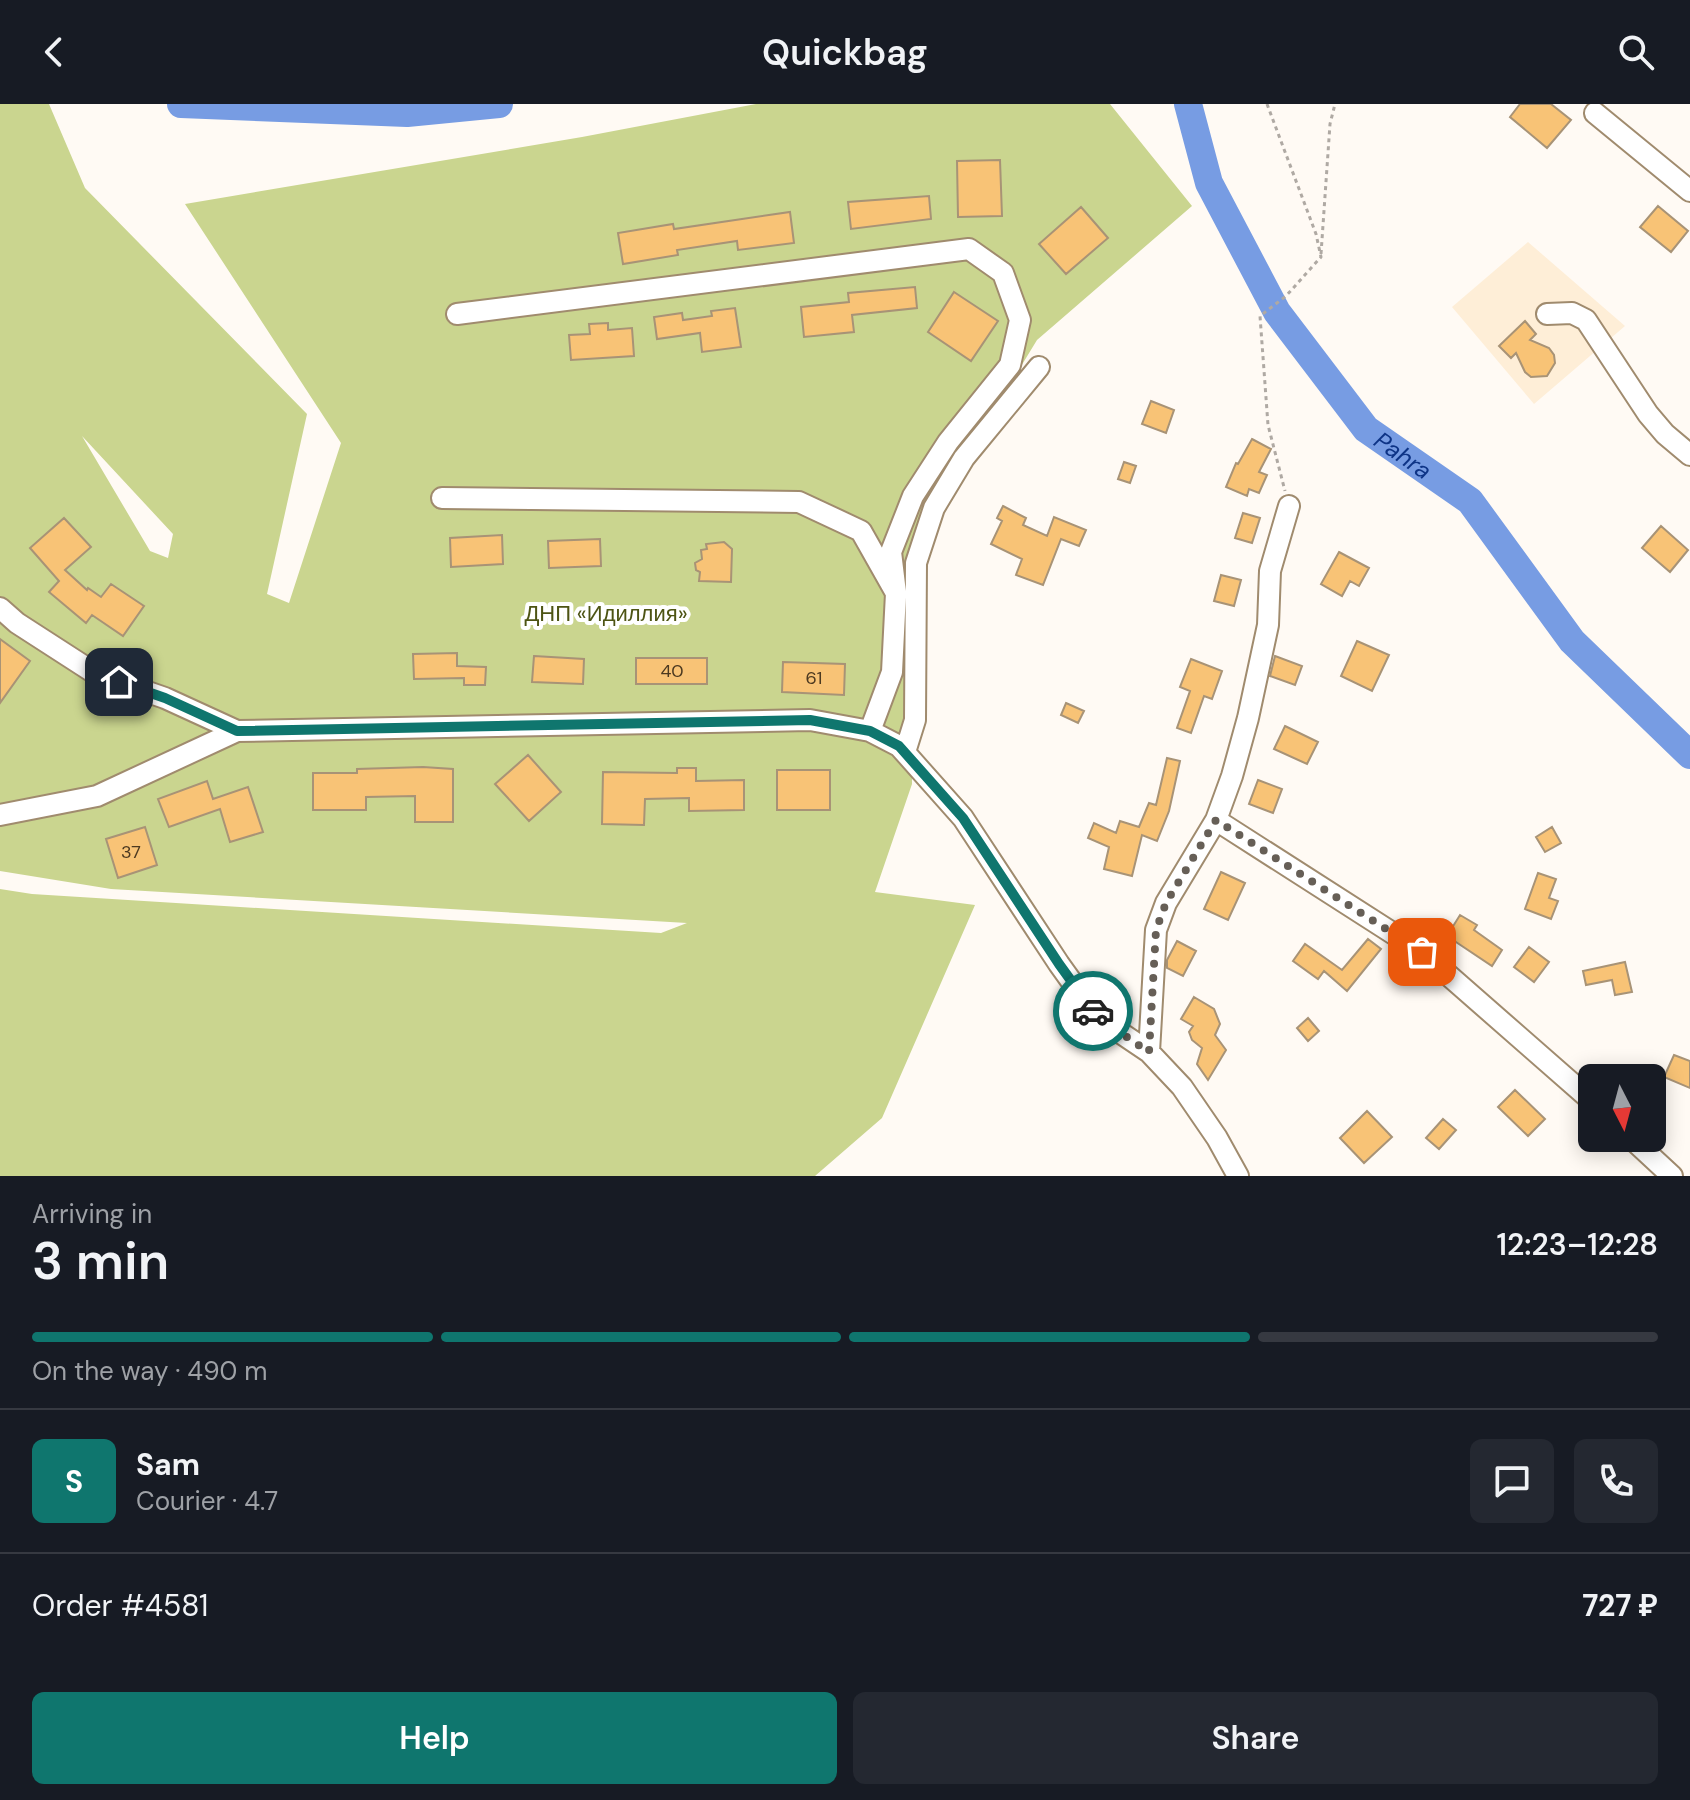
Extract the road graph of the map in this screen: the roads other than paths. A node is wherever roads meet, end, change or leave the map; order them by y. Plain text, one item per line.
1 (1595, 113) dead end
2 (1690, 191) edge
3 (457, 314) dead end
4 (1547, 314) dead end
5 (1039, 367) dead end
6 (1690, 455) edge
7 (442, 498) dead end
8 (1289, 506) road end
9 (896, 593) junction
10 (0, 608) edge
11 (237, 731) junction
12 (870, 731) junction
13 (905, 752) junction
14 (0, 815) edge
15 (1216, 820) junction
16 (1149, 1052) junction
17 (1578, 1089) edge
18 (1646, 1152) edge
19 (1238, 1176) edge
20 (1672, 1176) edge

1 - 2 street
3 - 9 street
4 - 6 street
5 - 13 street
7 - 9 street
8 - 15 street
9 - 12 street
10 - 11 street
11 - 12 street
11 - 14 street
12 - 13 street
13 - 16 street
15 - 16 street
15 - 17 street
16 - 19 street
18 - 20 street

